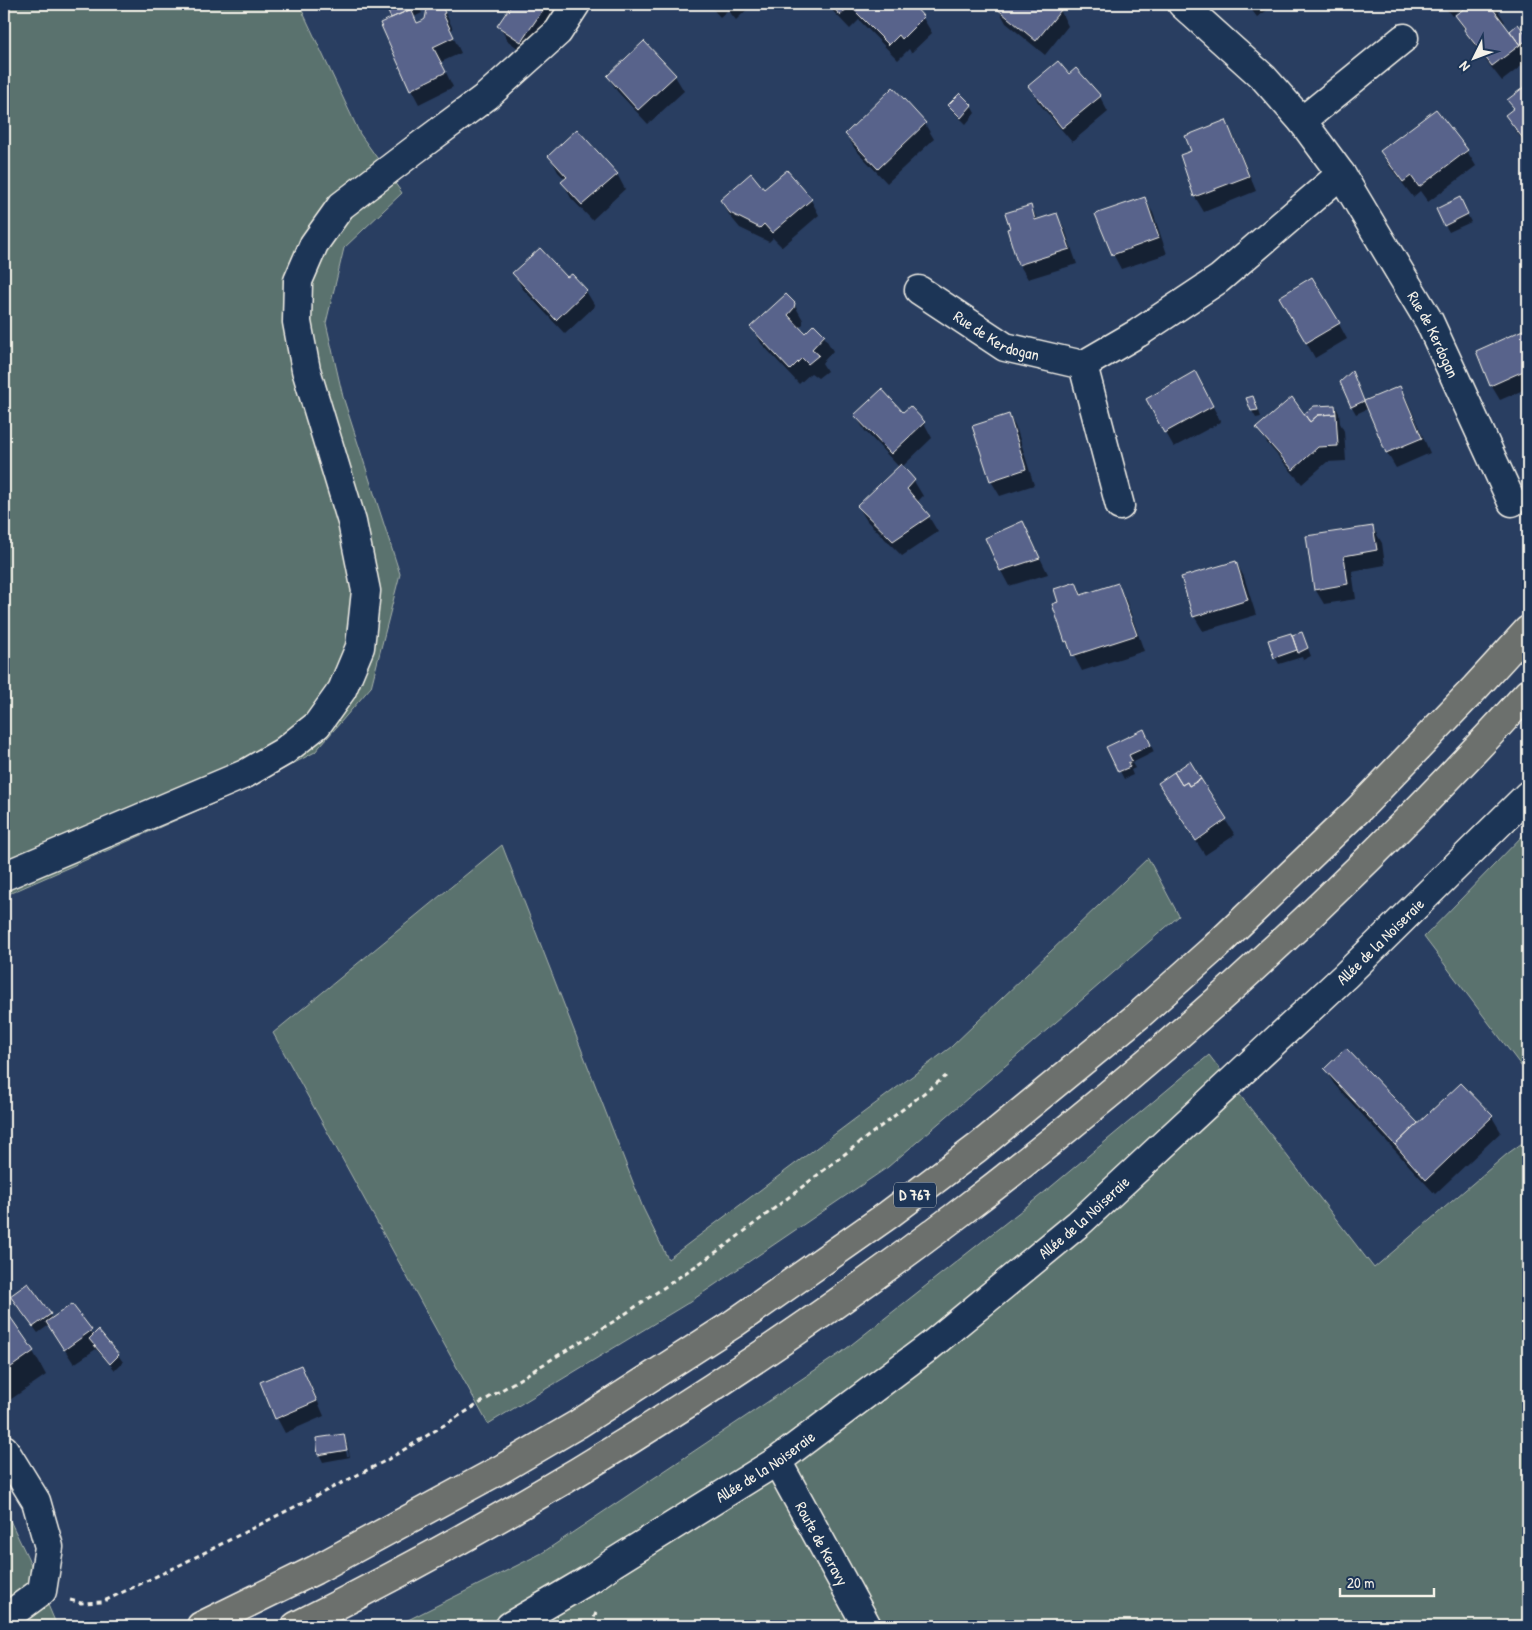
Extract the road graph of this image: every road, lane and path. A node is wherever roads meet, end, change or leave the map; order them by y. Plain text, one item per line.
1 (576, 4) edge
2 (1182, 4) edge
3 (1404, 38) dead end
4 (1302, 121) junction
5 (1341, 174) junction
6 (919, 290) dead end
7 (1083, 365) junction
8 (1512, 502) dead end
9 (1120, 506) dead end
10 (1528, 630) edge
11 (1528, 693) edge
12 (1528, 795) edge
13 (4, 876) edge
14 (946, 1076) dead end
15 (4, 1449) edge
16 (777, 1461) junction
17 (42, 1591) junction
18 (4, 1619) edge
19 (202, 1626) edge
20 (296, 1626) edge
21 (510, 1626) edge
22 (867, 1626) edge

1 - 13 street
2 - 4 street, Rue de Kerdogan
3 - 4 street
4 - 5 street, Rue de Kerdogan
5 - 7 street
5 - 8 street, Rue de Kerdogan
6 - 7 street, Rue de Kerdogan
7 - 9 street
10 - 19 highway, D 767
11 - 20 highway, D 767
12 - 16 street, Allée de la Noiseraie
14 - 17 path
15 - 17 street
16 - 21 street, Allée de la Noiseraie
16 - 22 street, Route de Keravy
17 - 18 street

